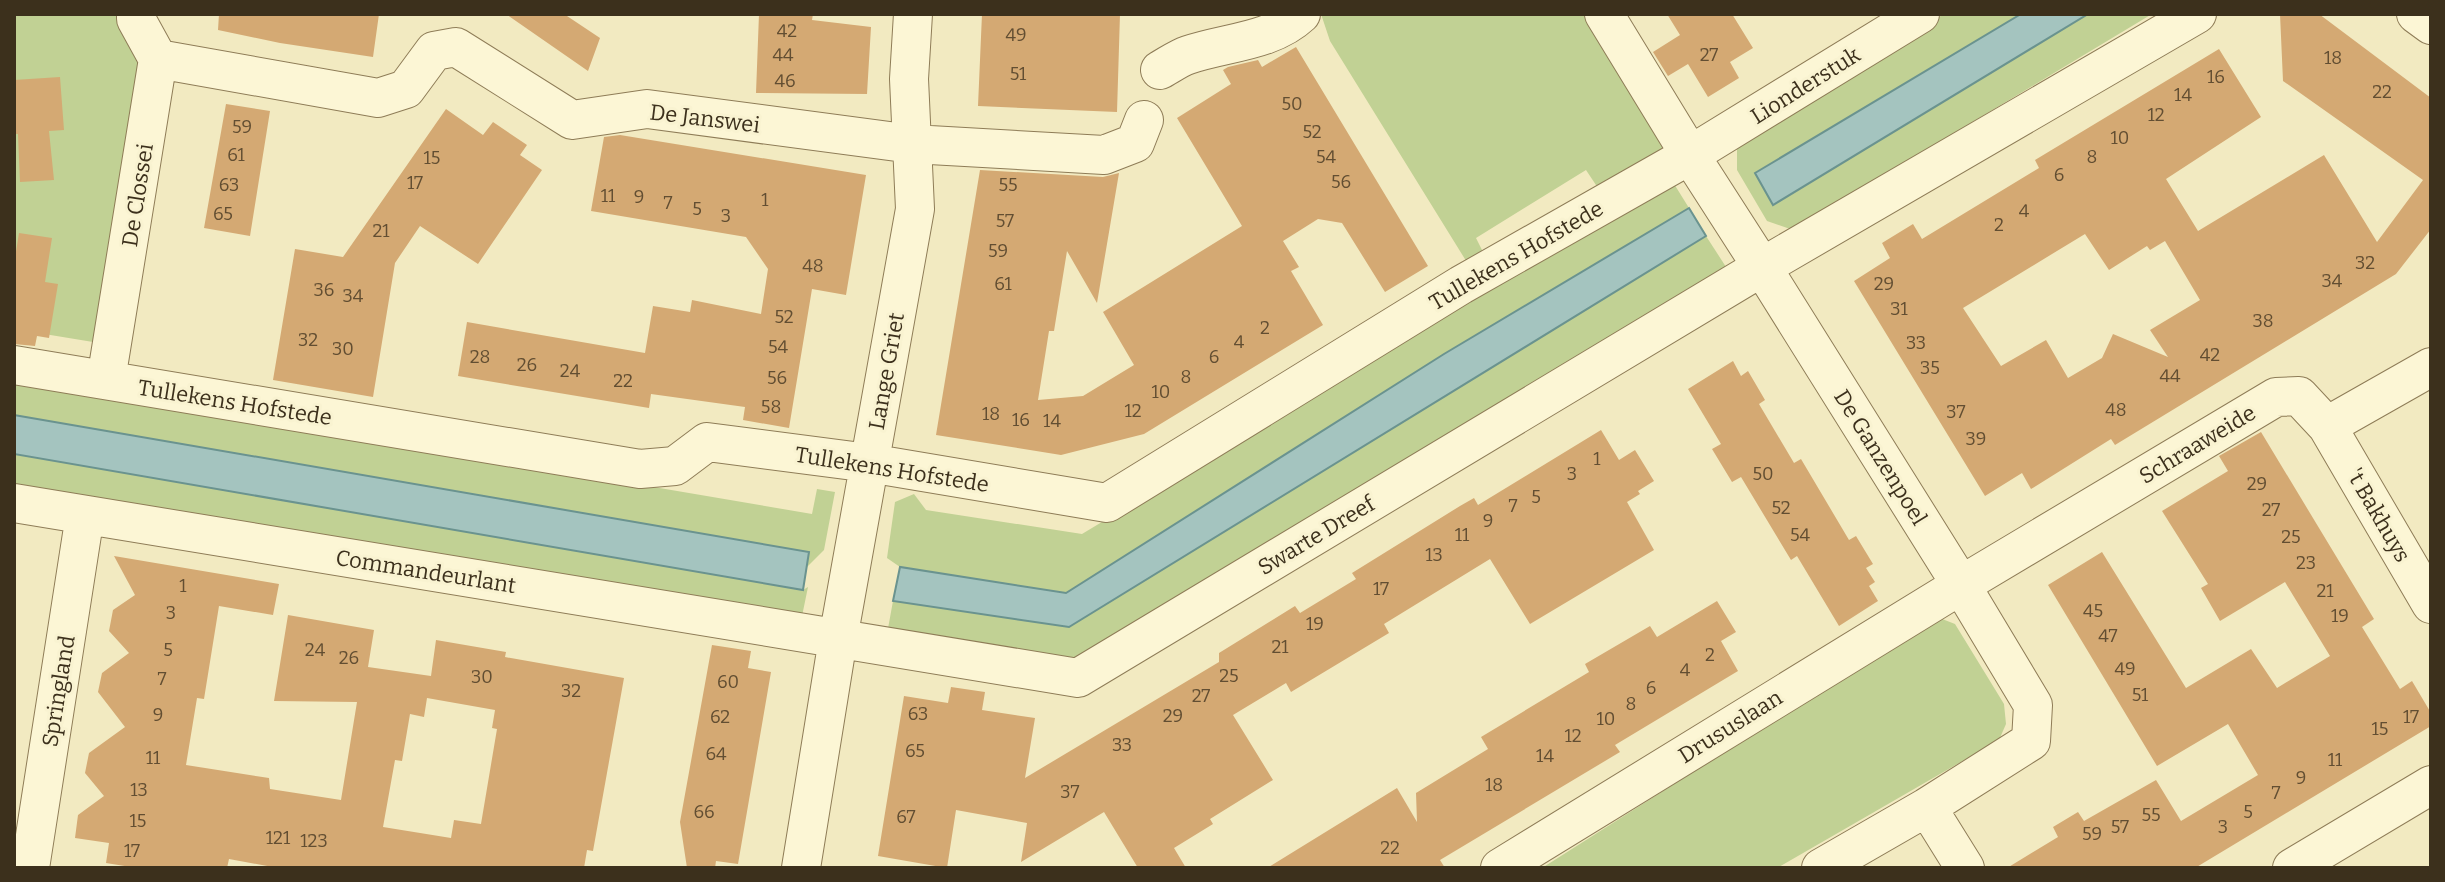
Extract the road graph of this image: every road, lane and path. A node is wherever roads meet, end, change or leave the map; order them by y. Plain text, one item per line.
1 (136, 14) edge
2 (913, 14) edge
3 (1301, 14) edge
4 (1604, 14) edge
5 (1920, 14) edge
6 (2197, 14) edge
7 (2416, 14) edge
8 (2431, 25) edge
9 (158, 59) junction
10 (1160, 70) dead end
11 (1144, 120) dead end
12 (912, 144) junction
13 (1690, 155) junction
14 (1762, 267) junction
15 (14, 365) edge
16 (2431, 367) edge
17 (106, 380) junction
18 (2327, 426) junction
19 (869, 463) junction
20 (14, 503) edge
21 (85, 515) junction
22 (1961, 585) junction
23 (2431, 604) edge
24 (838, 639) junction
25 (2431, 785) edge
26 (1927, 807) junction
27 (30, 868) edge
28 (801, 868) edge
29 (1500, 868) edge
30 (1821, 868) edge
31 (1965, 868) edge
32 (2292, 868) edge

1 - 9 street
2 - 12 street, Lange Griet
3 - 10 street
4 - 13 street, De Ganzenpoel
5 - 13 street, Lionderstuk
6 - 14 street
7 - 8 street
9 - 12 street, De Janswei
9 - 17 street, De Clossei
11 - 12 street, De Janswei
12 - 19 street, Lange Griet
13 - 14 street, De Ganzenpoel
13 - 19 street, Tullekens Hofstede
14 - 22 street, De Ganzenpoel
14 - 24 street, Swarte Dreef
15 - 17 street, Tullekens Hofstede
16 - 18 street
17 - 19 street, Tullekens Hofstede
18 - 22 street, Schraaweide
18 - 23 street, 't Bakhuys
19 - 24 street, Lange Griet
20 - 21 street, Commandeurlant
21 - 24 street, Commandeurlant
21 - 27 street, Springland
22 - 26 street, De Ganzenpoel
22 - 29 street, Drususlaan
24 - 28 street, Lange Griet
25 - 32 street
26 - 30 street
26 - 31 street

